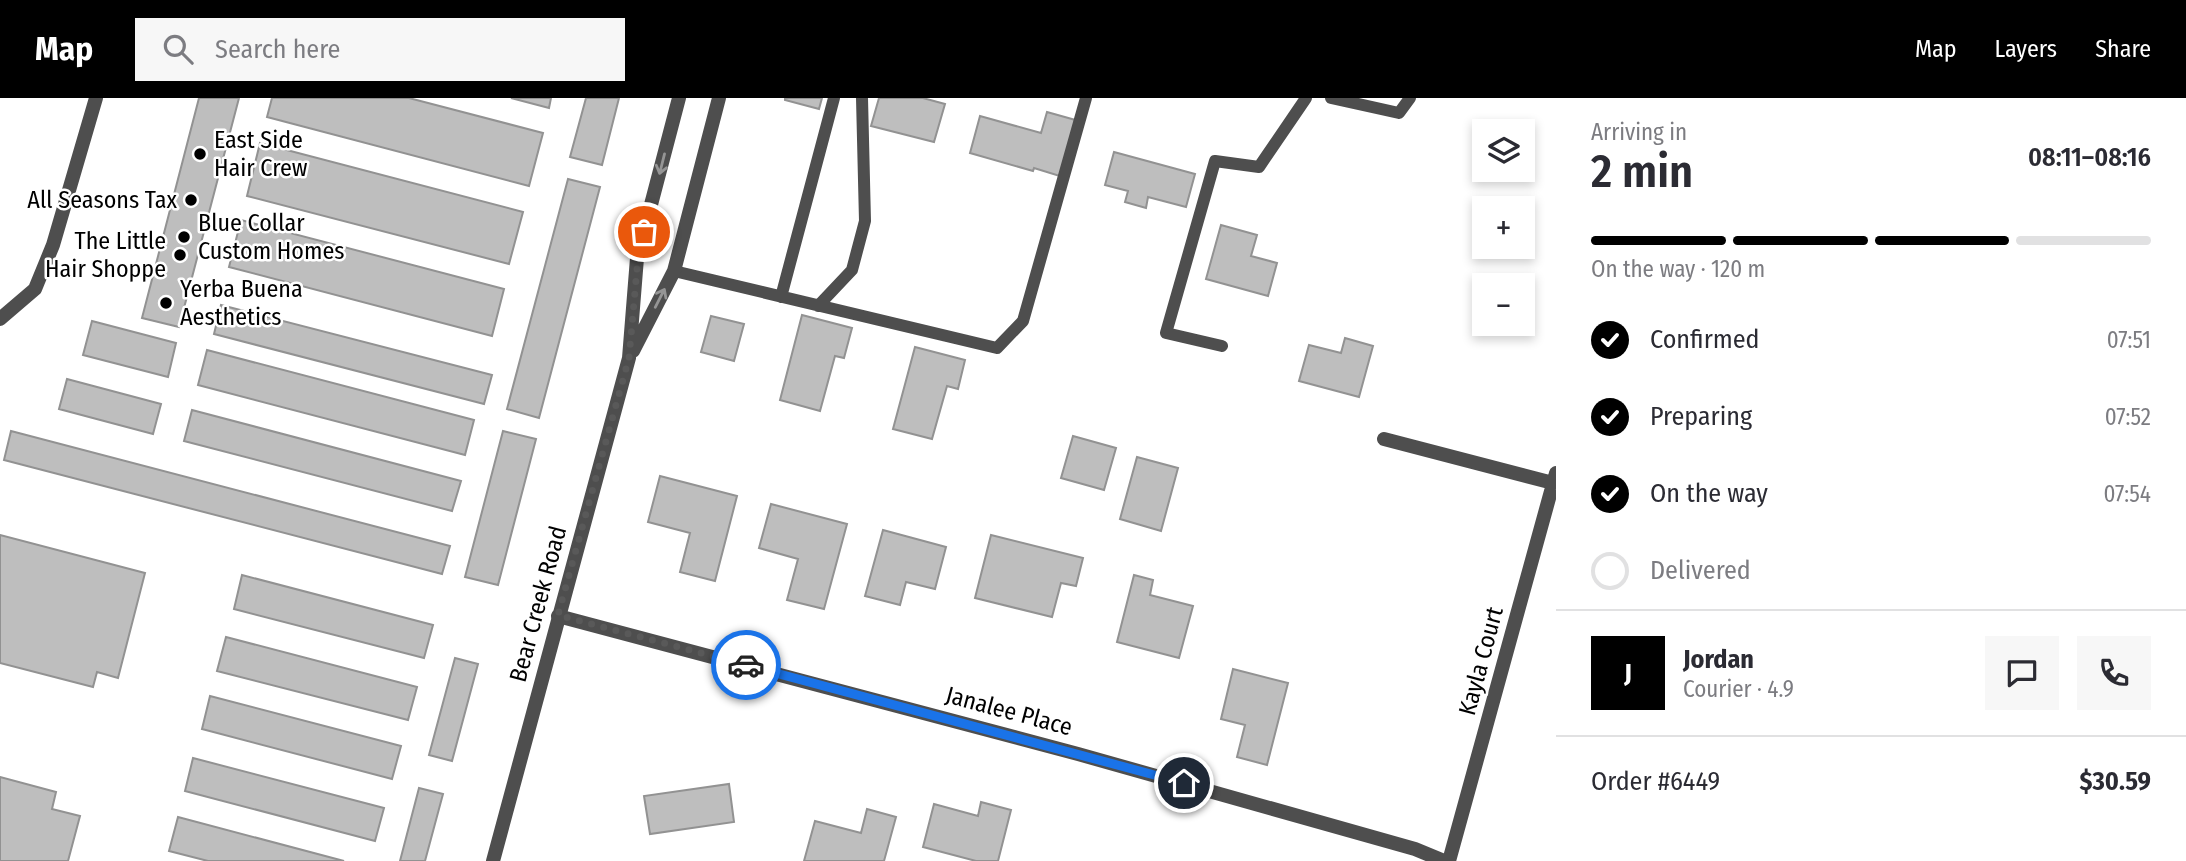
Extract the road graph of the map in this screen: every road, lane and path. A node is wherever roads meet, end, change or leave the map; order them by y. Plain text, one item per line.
1 (96, 98) edge
2 (679, 98) edge
3 (719, 98) edge
4 (834, 98) edge
5 (862, 98) edge
6 (1086, 98) edge
7 (1306, 98) edge
8 (1331, 98) edge
9 (1410, 98) edge
10 (674, 271) junction
11 (781, 297) junction
12 (818, 306) junction
13 (0, 319) edge
14 (1222, 346) dead end
15 (629, 358) junction
16 (1384, 439) dead end
17 (1554, 478) edge
18 (558, 615) junction
19 (493, 861) edge
20 (1447, 861) edge

1 - 13 street
2 -> 15 street, Bear Creek Road
3 - 10 street, Bear Creek Road
4 - 11 lane
5 - 12 lane
6 - 12 lane
7 - 14 lane
8 - 9 lane
10 - 11 lane
15 -> 10 street, Bear Creek Road
11 - 12 lane
15 - 18 street, Bear Creek Road
16 - 17 street
17 - 20 street, Kayla Court
18 - 19 street, Bear Creek Road
18 - 20 street, Janalee Place

